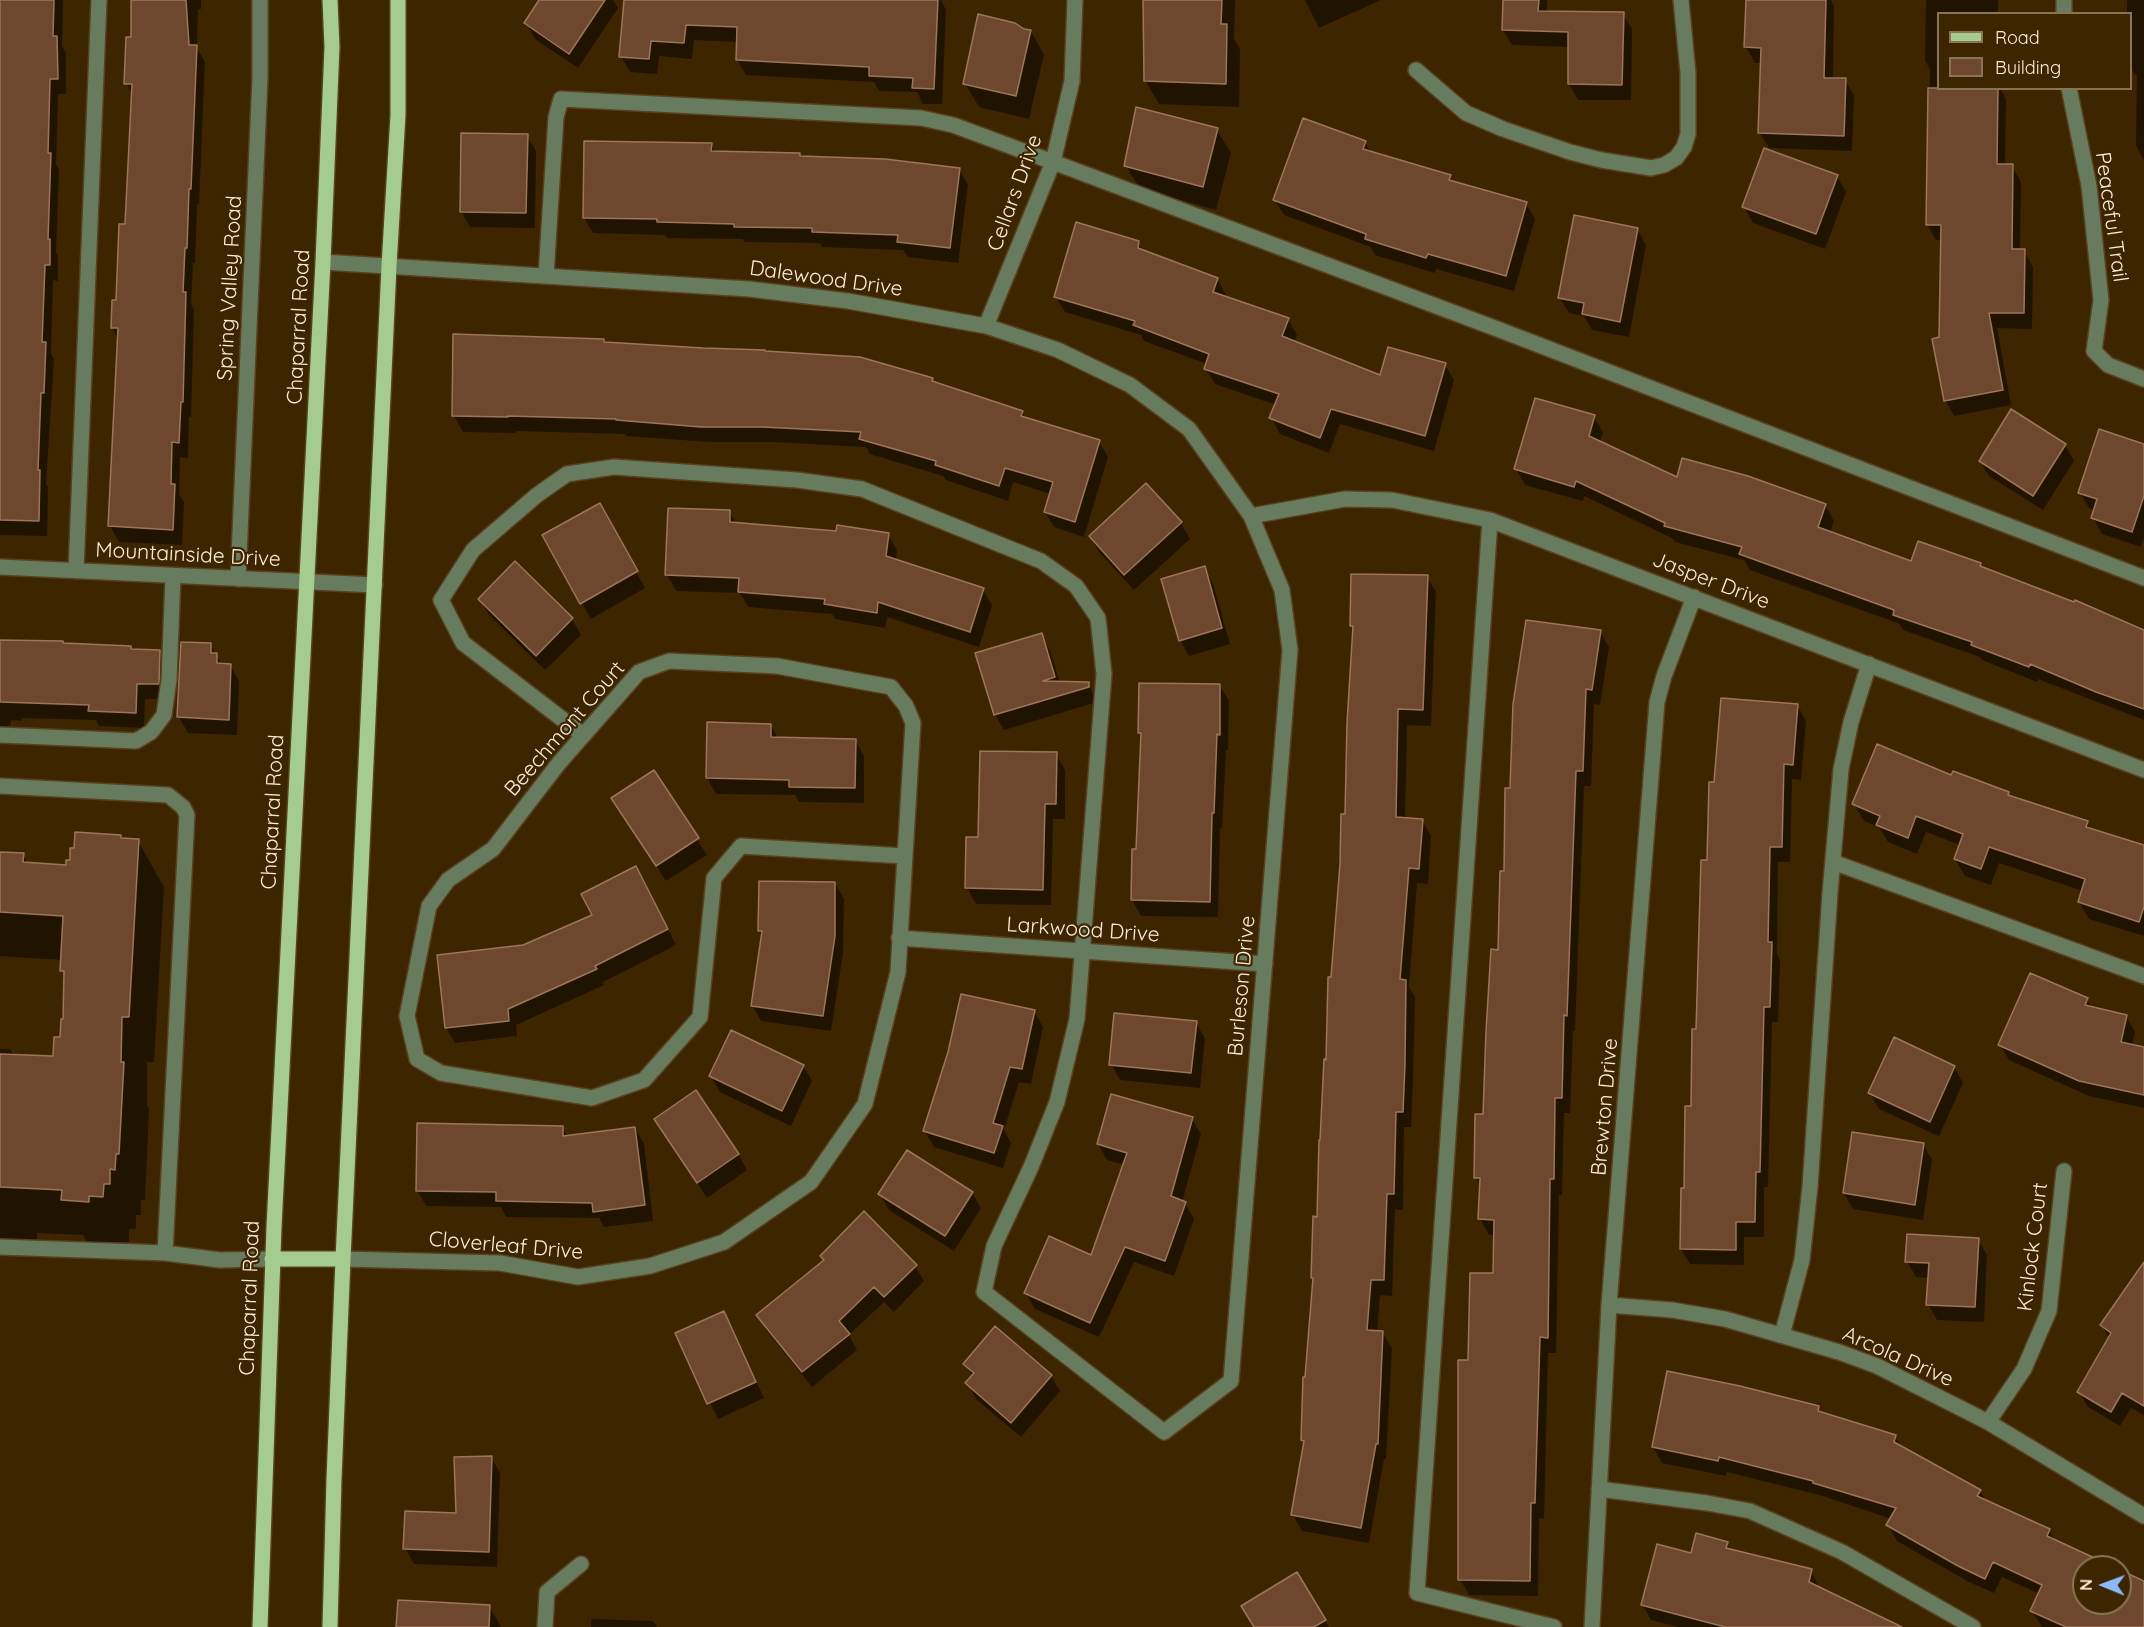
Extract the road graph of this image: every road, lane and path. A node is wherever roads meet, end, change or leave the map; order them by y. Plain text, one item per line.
1 (99, 0) edge
2 (260, 0) edge
3 (330, 0) edge
4 (398, 0) edge
5 (1075, 0) edge
6 (1681, 0) edge
7 (1416, 70) dead end
8 (2069, 90) edge
9 (1053, 162) junction
10 (323, 262) junction
11 (389, 266) junction
12 (546, 276) junction
13 (986, 326) junction
14 (2144, 379) edge
15 (1251, 516) junction
16 (1490, 520) junction
17 (0, 567) edge
18 (76, 571) junction
19 (173, 576) junction
20 (2144, 578) edge
21 (238, 579) junction
22 (306, 582) junction
23 (375, 585) junction
24 (1694, 597) junction
25 (1869, 664) junction
26 (0, 735) edge
27 (583, 735) junction
28 (2144, 770) edge
29 (0, 786) edge
30 (904, 856) junction
31 (1833, 862) junction
32 (899, 938) junction
33 (1081, 951) junction
34 (1265, 964) junction
35 (2144, 976) edge
36 (2064, 1171) dead end
37 (0, 1247) edge
38 (165, 1253) junction
39 (272, 1259) junction
40 (343, 1259) junction
41 (1609, 1305) junction
42 (1782, 1335) junction
43 (1988, 1422) junction
44 (1599, 1489) junction
45 (2144, 1516) edge
46 (581, 1564) dead end
47 (260, 1627) edge
48 (330, 1627) edge
49 (545, 1627) edge
50 (1554, 1627) edge
51 (1592, 1627) edge
52 (1973, 1627) edge

1 - 18 street
2 - 21 street, Spring Valley Road
3 - 10 main road, Chaparral Road
4 - 11 main road
5 - 9 street, Cellars Drive
6 - 7 street
8 - 14 street, Peaceful Trail
9 - 12 street
9 - 13 street, Cellars Drive
9 - 20 street
10 - 11 street, Dalewood Drive
10 - 22 main road, Chaparral Road
11 - 12 street, Dalewood Drive
11 - 23 main road
12 - 13 street, Dalewood Drive
13 - 15 street, Dalewood Drive
15 - 16 street, Jasper Drive
15 - 34 street, Burleson Drive
16 - 24 street, Jasper Drive
16 - 50 street
17 - 18 street, Mountainside Drive
18 - 19 street, Mountainside Drive
19 - 21 street, Mountainside Drive
19 - 26 street
21 - 22 street, Mountainside Drive
22 - 23 street, Mountainside Drive
22 - 39 main road, Chaparral Road
23 - 40 main road
24 - 25 street, Jasper Drive
24 - 41 street, Brewton Drive
25 - 28 street, Jasper Drive
25 - 31 street
27 - 30 street, Beechmont Court
27 - 30 street, Beechmont Court
27 - 33 street
29 - 38 street
30 - 32 street, Beechmont Court
31 - 35 street
31 - 42 street
32 - 33 street, Larkwood Drive
32 - 40 street, Cloverleaf Drive
33 - 34 street, Larkwood Drive
33 - 34 street, Burleson Drive
36 - 43 street, Kinlock Court
37 - 38 street
38 - 39 street
39 - 40 main road
39 - 47 main road, Chaparral Road
40 - 48 main road
41 - 42 street, Arcola Drive
41 - 44 street, Brewton Drive
42 - 43 street, Arcola Drive
43 - 45 street, Arcola Drive
44 - 51 street, Brewton Drive
44 - 52 street
46 - 49 street

